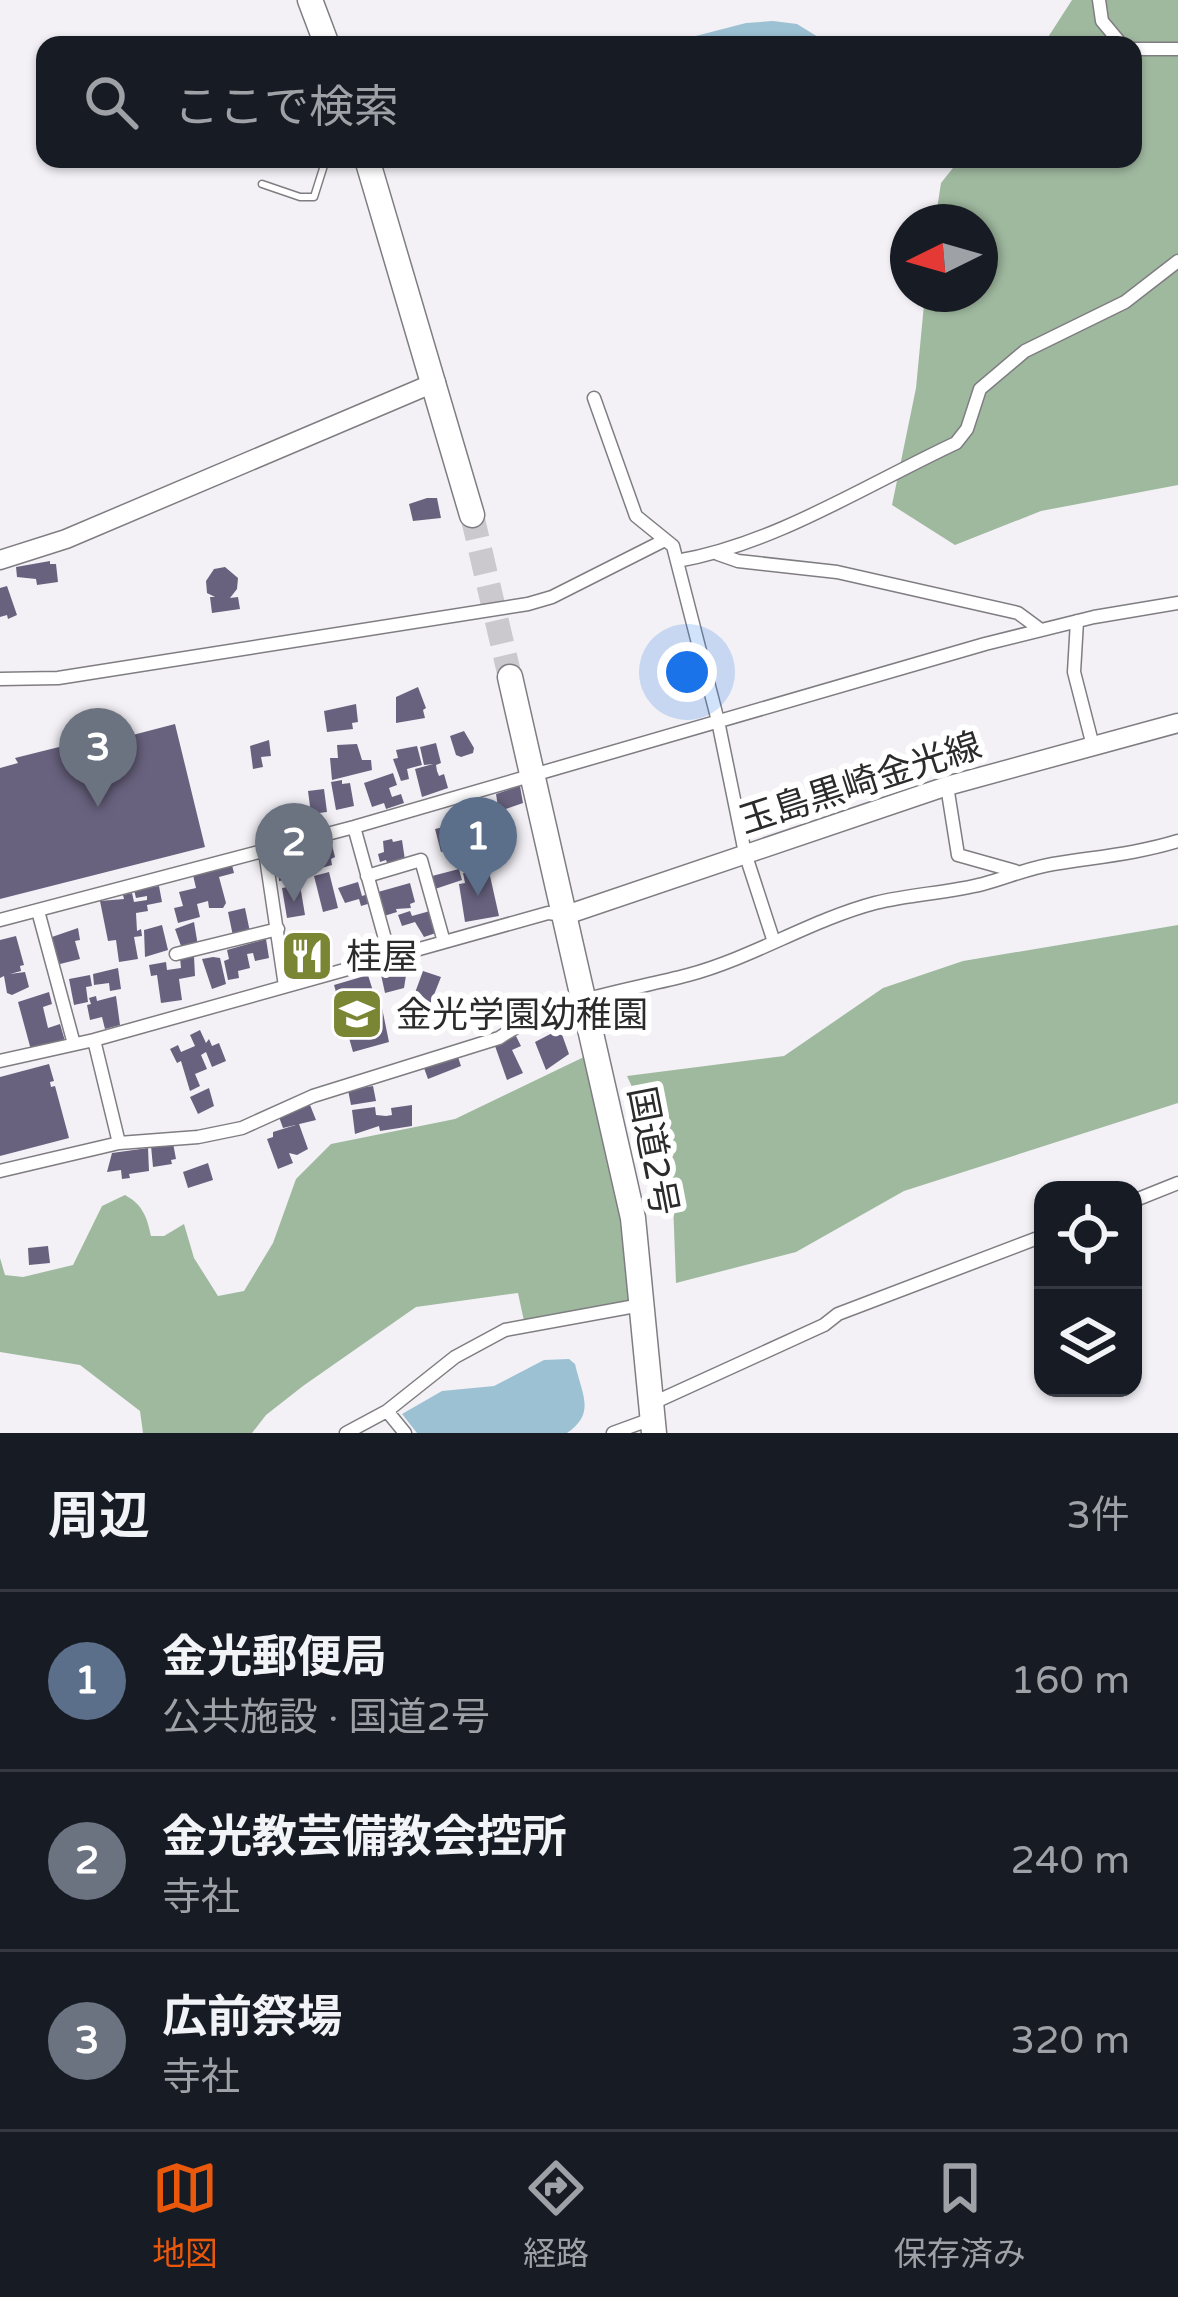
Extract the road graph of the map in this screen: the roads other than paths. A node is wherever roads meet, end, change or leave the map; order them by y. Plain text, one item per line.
1 (310, 0) edge
2 (1099, 0) edge
3 (324, 36) edge
4 (1115, 36) edge
5 (1142, 49) edge
6 (1178, 49) edge
7 (323, 168) edge
8 (371, 168) edge
9 (262, 184) dead end
10 (1178, 261) edge
11 (436, 382) junction
12 (594, 398) dead end
13 (472, 514) tunnel mouth
14 (665, 541) junction
15 (716, 554) junction
16 (0, 560) edge
17 (677, 561) junction
18 (1178, 603) edge
19 (1077, 621) junction
20 (1040, 630) junction
21 (510, 677) tunnel mouth
22 (0, 679) edge
23 (718, 721) junction
24 (1178, 723) edge
25 (1094, 746) junction
26 (535, 775) junction
27 (947, 786) junction
28 (354, 827) junction
29 (1178, 841) edge
30 (265, 851) junction
31 (745, 853) junction
32 (1016, 872) junction
33 (367, 876) junction
34 (38, 910) junction
35 (566, 915) junction
36 (0, 920) edge
37 (278, 929) junction
38 (444, 942) junction
39 (774, 942) junction
40 (176, 954) dead end
41 (390, 957) junction
42 (285, 986) junction
43 (586, 998) junction
44 (94, 1040) junction
45 (74, 1044) junction
46 (0, 1061) edge
47 (119, 1143) junction
48 (0, 1171) edge
49 (1178, 1183) edge
50 (1142, 1198) edge
51 (1034, 1239) edge
52 (642, 1305) junction
53 (387, 1412) junction
54 (654, 1418) edge
55 (346, 1433) edge
56 (405, 1433) edge
57 (613, 1433) edge

1 - 3 highway
2 - 4 street
5 - 6 street
7 - 9 lane
8 - 11 highway
10 - 15 street
11 - 13 highway
11 - 16 main road
12 - 14 street
14 - 17 street
14 - 22 street
15 - 17 street
15 - 20 street
17 - 23 street
18 - 19 street
19 - 20 street
19 - 25 street
20 - 23 street
21 - 26 highway, 国道2号
23 - 26 street
23 - 31 street
24 - 25 main road, 玉島黒崎金光線
25 - 27 main road, 玉島黒崎金光線
26 - 28 street
26 - 35 highway, 国道2号
27 - 31 main road, 玉島黒崎金光線
27 - 32 street
28 - 30 street
28 - 33 street
29 - 32 street
30 - 34 street
30 - 37 street
31 - 35 main road, 玉島黒崎金光線
31 - 39 street
32 - 39 street
33 - 38 street
33 - 41 street
34 - 36 street
34 - 45 street
35 - 38 street
35 - 43 highway, 国道2号
37 - 40 street
37 - 42 street
38 - 41 street
39 - 43 street
41 - 42 street
42 - 44 street
43 - 47 street
43 - 52 highway, 国道2号
44 - 45 street
44 - 47 street
45 - 46 street
47 - 48 street
49 - 50 street
51 - 54 street
52 - 53 street
52 - 54 highway, 国道2号
53 - 55 street
53 - 56 street
54 - 57 street

